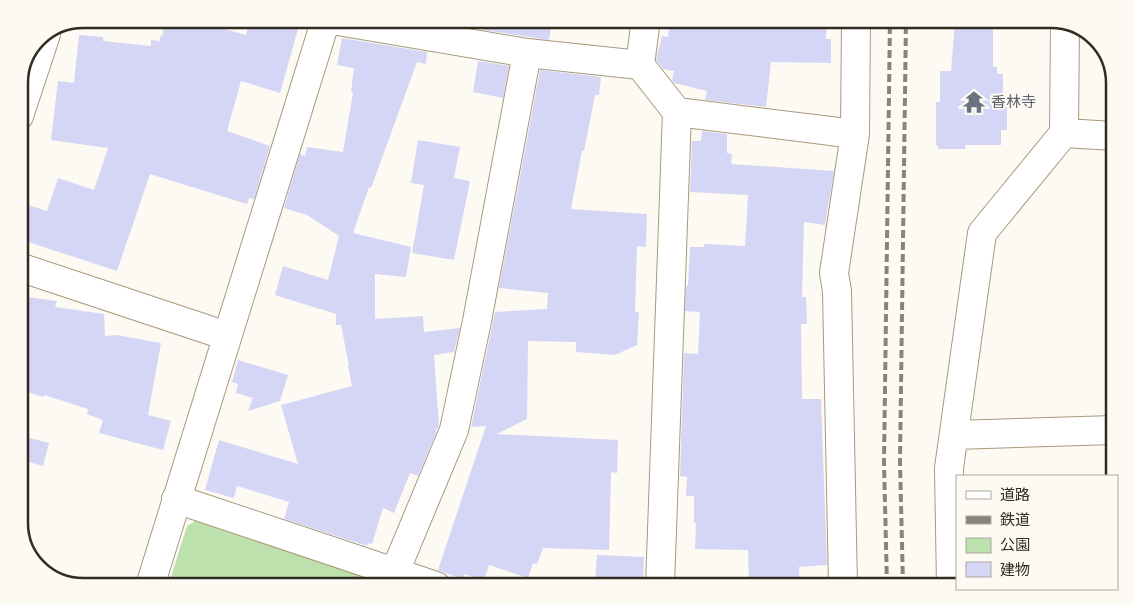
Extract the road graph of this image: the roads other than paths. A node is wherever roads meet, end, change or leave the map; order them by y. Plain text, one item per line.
1 (323, 28) edge
2 (378, 28) edge
3 (645, 28) edge
4 (856, 28) edge
5 (1065, 30) edge
6 (42, 45) edge
7 (527, 54) junction
8 (640, 65) junction
9 (28, 89) edge
10 (678, 112) junction
11 (1064, 133) junction
12 (855, 134) junction
13 (1105, 135) edge
14 (28, 270) edge
15 (227, 336) junction
16 (1106, 430) edge
17 (954, 435) junction
18 (176, 500) junction
19 (152, 578) edge
20 (387, 578) edge
21 (393, 578) edge
22 (660, 578) edge
23 (843, 578) edge
24 (950, 578) edge

1 - 15 main road
2 - 7 main road
3 - 8 main road
4 - 12 main road
5 - 11 main road
6 - 9 main road
7 - 8 main road
7 - 21 main road
8 - 10 main road
10 - 12 main road
10 - 22 main road
11 - 13 main road
11 - 17 main road
12 - 23 main road
14 - 15 main road
15 - 18 main road
16 - 17 main road
17 - 24 main road
18 - 19 main road
18 - 20 main road

